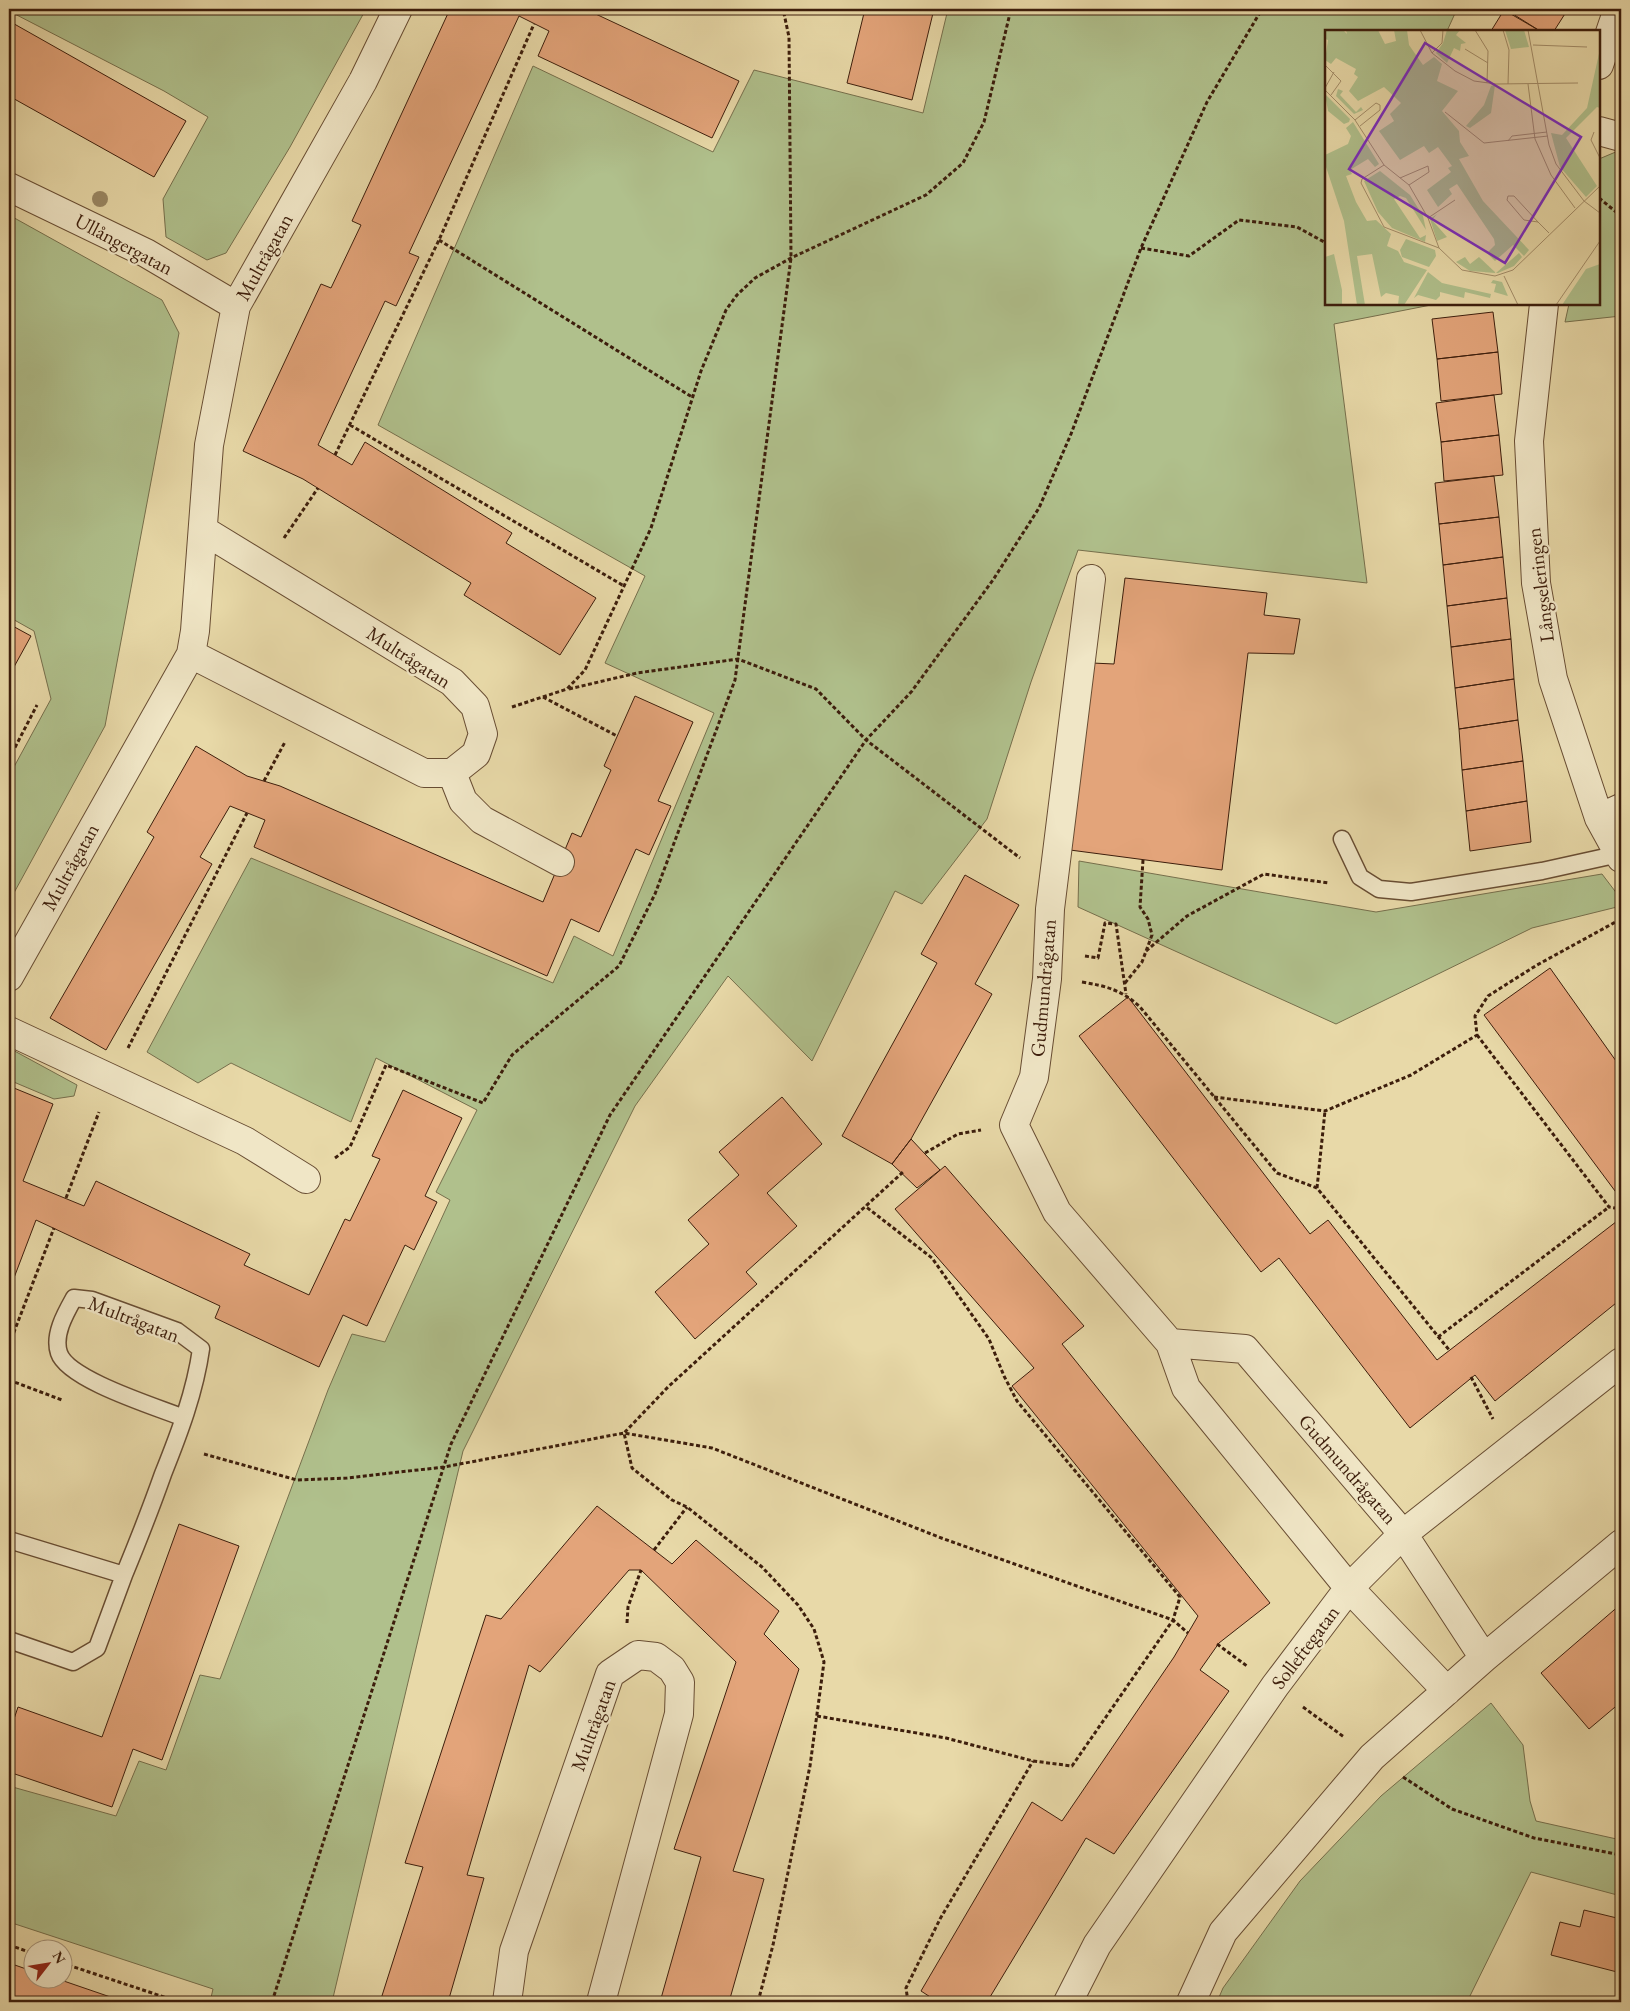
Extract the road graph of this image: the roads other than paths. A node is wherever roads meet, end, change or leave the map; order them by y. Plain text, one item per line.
1 (398, 9) edge
2 (1618, 9) edge
3 (1600, 62) edge
4 (1600, 131) edge
5 (1621, 136) edge
6 (9, 186) edge
7 (1544, 305) edge
8 (236, 306) junction
9 (203, 530) junction
10 (1091, 579) dead end
11 (191, 654) junction
12 (452, 773) junction
13 (1610, 813) edge
14 (1342, 839) dead end
15 (1620, 856) edge
16 (560, 862) dead end
17 (9, 978) edge
18 (9, 1031) edge
19 (306, 1179) road end
20 (1170, 1343) junction
21 (1621, 1362) edge
22 (184, 1418) junction
23 (1403, 1534) junction
24 (9, 1540) edge
25 (1621, 1544) edge
26 (124, 1574) junction
27 (1348, 1588) junction
28 (9, 1640) edge
29 (1484, 1658) junction
30 (1447, 1691) junction
31 (507, 2002) edge
32 (601, 2002) edge
33 (1068, 2002) edge
34 (1191, 2002) edge

1 - 8 street, Multrågatan
2 - 3 street
4 - 5 street
6 - 8 street, Ullångergatan
7 - 13 street, Långseleringen
8 - 9 street, Multrågatan
9 - 11 street, Multrågatan
9 - 12 street, Multrågatan
10 - 20 street, Gudmundrågatan
11 - 12 street
11 - 17 street, Multrågatan
12 - 16 street
13 - 15 street, Långseleringen
14 - 15 lane, Långseleringen
18 - 19 street
20 - 23 street, Gudmundrågatan
20 - 27 street
21 - 23 street, Solleftegatan
22 - 22 lane, Multrågatan
22 - 26 lane, Multrågatan
23 - 27 street, Solleftegatan
23 - 29 street, Gudmundrågatan
24 - 26 lane
25 - 29 street
26 - 28 lane, Multrågatan
27 - 30 street
27 - 33 street, Solleftegatan
29 - 30 street
30 - 34 street
31 - 32 street, Multrågatan

